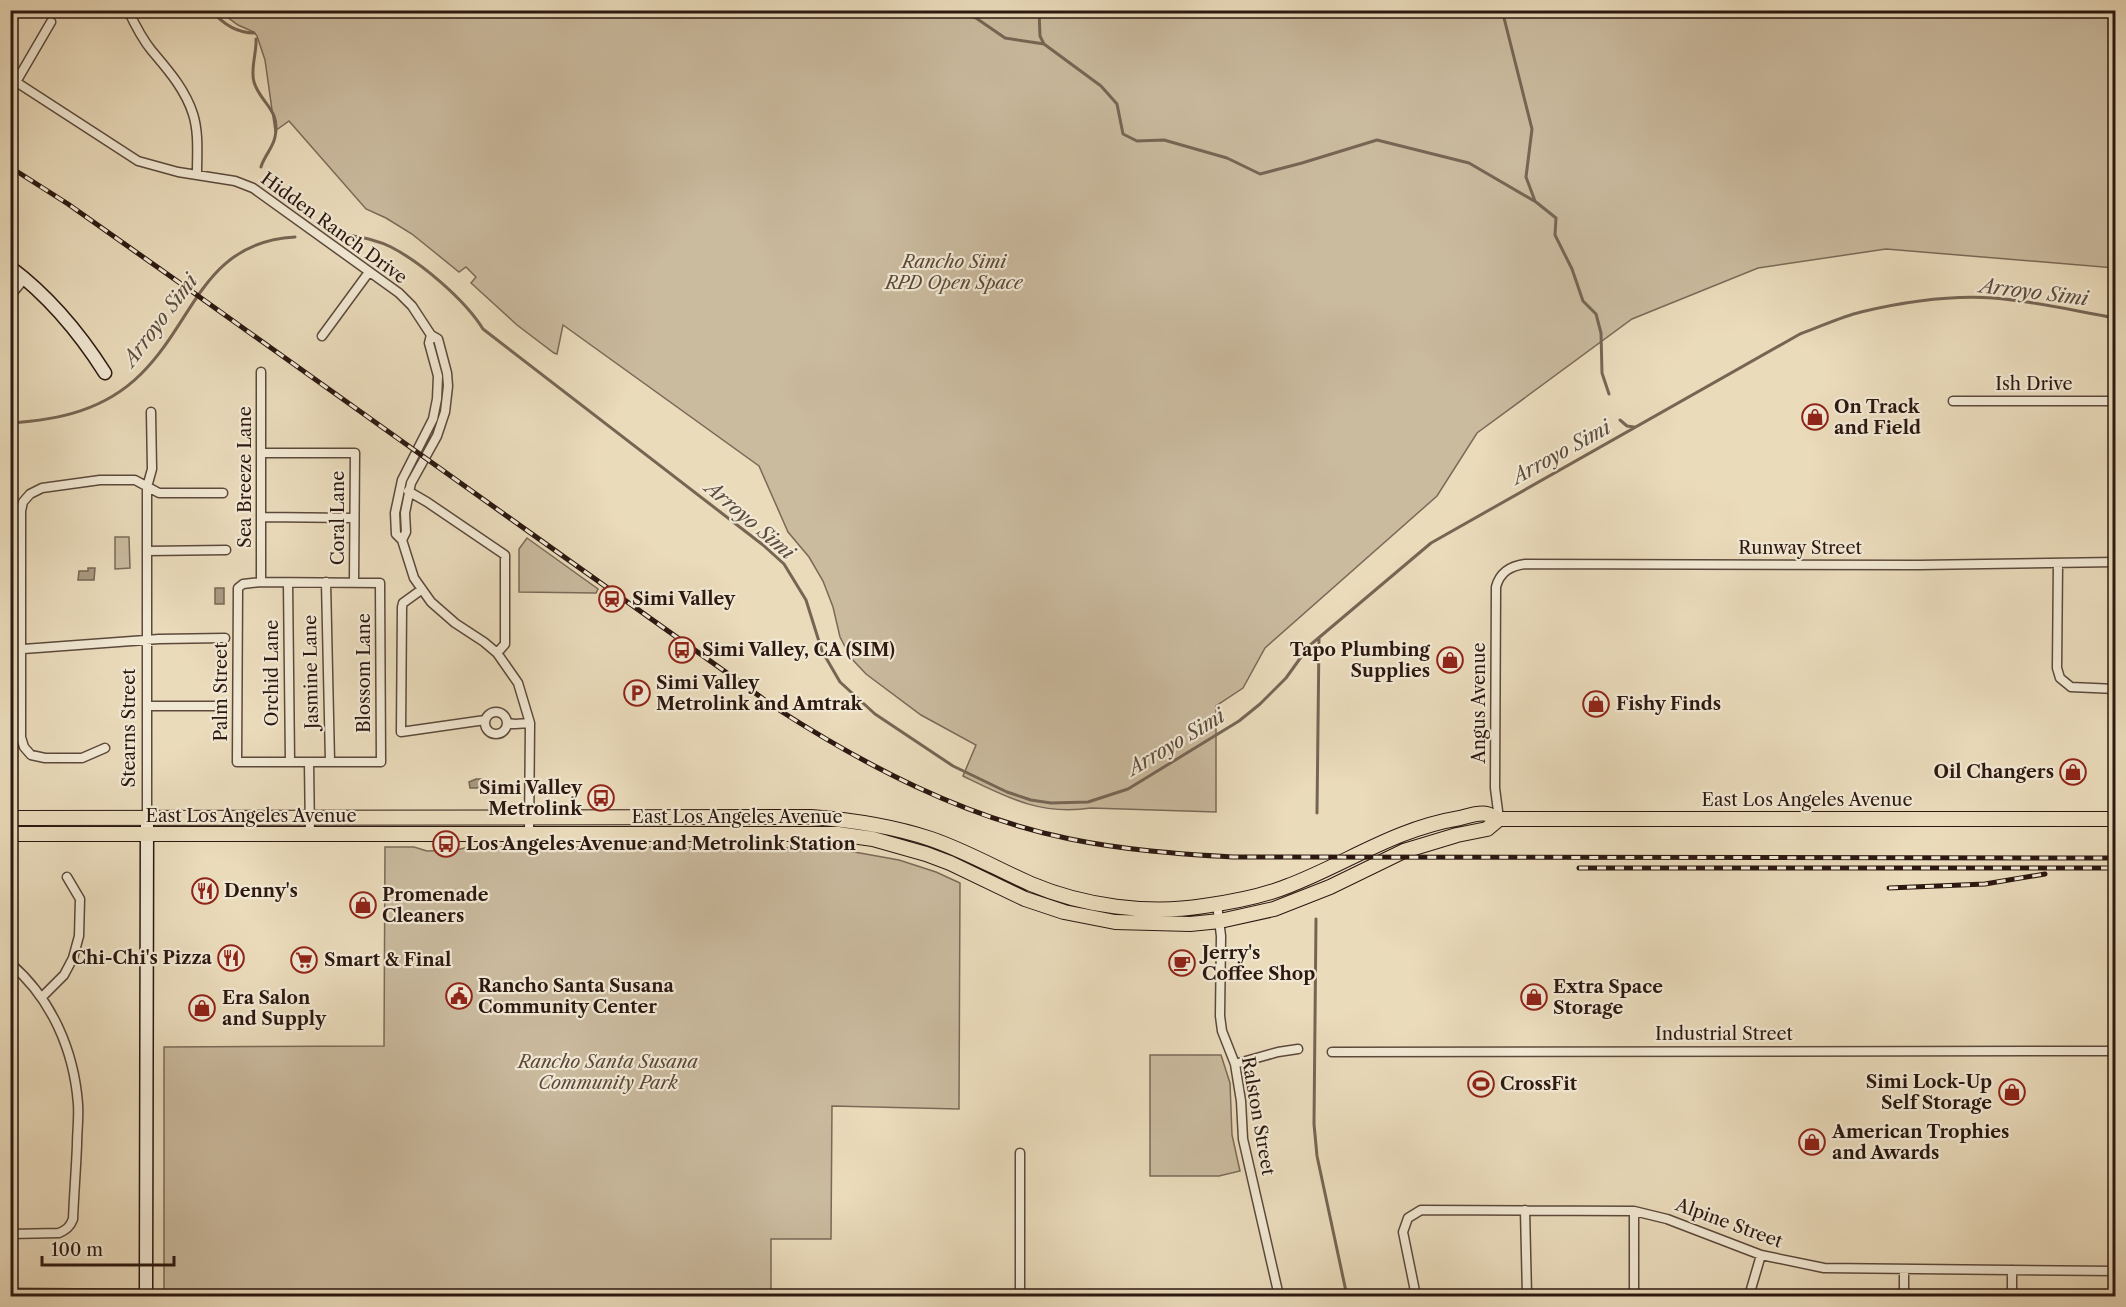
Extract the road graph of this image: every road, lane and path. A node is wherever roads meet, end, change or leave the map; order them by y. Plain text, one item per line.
1 (128, 10) edge
2 (51, 22) dead end
3 (14, 80) edge
4 (197, 174) junction
5 (10, 267) edge
6 (369, 272) junction
7 (25, 278) junction
8 (10, 296) edge
9 (431, 335) junction
10 (322, 336) dead end
11 (261, 372) dead end
12 (105, 374) dead end
13 (2115, 400) edge
14 (1953, 401) dead end
15 (151, 412) dead end
16 (261, 453) junction
17 (147, 487) junction
18 (408, 492) junction
19 (223, 493) dead end
20 (261, 517) junction
21 (354, 518) junction
22 (402, 540) junction
23 (226, 550) dead end
24 (147, 551) junction
25 (2115, 562) edge
26 (2058, 563) junction
27 (261, 582) junction
28 (326, 582) junction
29 (354, 582) junction
30 (288, 583) junction
31 (1496, 587) joint
32 (421, 590) junction
33 (225, 638) dead end
34 (147, 640) junction
35 (21, 649) junction
36 (10, 650) edge
37 (497, 653) junction
38 (2115, 689) edge
39 (148, 706) junction
40 (220, 706) dead end
41 (485, 720) junction
42 (507, 723) junction
43 (530, 723) junction
44 (105, 748) dead end
45 (290, 762) junction
46 (309, 762) junction
47 (330, 762) junction
48 (381, 762) joint
49 (10, 818) edge
50 (147, 818) junction
51 (530, 818) junction
52 (309, 819) junction
53 (1499, 819) junction
54 (2115, 819) edge
55 (10, 834) edge
56 (147, 834) junction
57 (530, 834) junction
58 (310, 835) junction
59 (67, 877) dead end
60 (1217, 904) junction
61 (1220, 921) junction
62 (10, 963) edge
63 (42, 997) junction
64 (1298, 1049) dead end
65 (2115, 1051) edge
66 (1332, 1052) dead end
67 (1235, 1064) junction
68 (1020, 1153) dead end
69 (1525, 1210) junction
70 (1634, 1211) junction
71 (10, 1234) edge
72 (1761, 1255) junction
73 (1904, 1269) junction
74 (2012, 1270) junction
75 (2115, 1271) edge
76 (10, 1293) edge
77 (146, 1295) edge
78 (1020, 1296) edge
79 (1279, 1296) edge
80 (1416, 1296) edge
81 (1527, 1296) edge
82 (1634, 1296) edge
83 (1749, 1296) edge
84 (1904, 1296) edge
85 (2012, 1296) edge

1 - 4 street
2 - 3 street
3 - 4 street, Hidden Ranch Drive
4 - 6 street, Hidden Ranch Drive
5 - 7 main road
6 - 9 street, Hidden Ranch Drive
6 - 10 street
7 - 8 street
7 - 12 main road
9 - 18 street, Hidden Ranch Drive
9 - 22 street, Hidden Ranch Drive
11 - 16 street, Sea Breeze Lane
13 - 14 street, Ish Drive
15 - 17 street, Stearns Street
16 - 20 street, Sea Breeze Lane
16 - 21 street, Coral Lane
17 - 19 street
17 - 24 street, Stearns Street
17 - 35 street
18 - 22 street, Hidden Ranch Drive
18 - 37 street
20 - 21 street
20 - 27 street, Sea Breeze Lane
21 - 29 street, Coral Lane
22 - 32 street, Hidden Ranch Drive
23 - 24 street
24 - 34 street, Stearns Street
25 - 26 street, Runway Street
26 - 31 street, Runway Street
26 - 38 street
27 - 30 street
27 - 45 street, Palm Street
28 - 29 street
28 - 30 street
28 - 47 street, Jasmine Lane
29 - 48 street, Blossom Lane
30 - 45 street, Orchid Lane
31 - 53 street, Angus Avenue
32 - 37 street, Hidden Ranch Drive
32 - 41 street
33 - 34 street
34 - 35 street
34 - 39 street, Stearns Street
35 - 36 street
35 - 44 street
37 - 43 street, Hidden Ranch Drive
39 - 40 street
39 - 50 street, Stearns Street
41 - 42 street
41 - 42 street
42 - 43 street
43 - 51 street, Hidden Ranch Drive
45 - 46 street, Palm Street
46 - 47 street, Palm Street
46 - 52 street
47 - 48 street, Palm Street
49 - 50 main road, East Los Angeles Avenue
50 - 52 main road, East Los Angeles Avenue
50 - 56 main road, Stearns Street
51 - 52 main road, East Los Angeles Avenue
51 - 57 street, Hidden Ranch Drive
51 - 60 main road, East Los Angeles Avenue
52 - 58 street
53 - 54 main road, East Los Angeles Avenue
53 - 60 main road, East Los Angeles Avenue
53 - 61 main road, East Los Angeles Avenue
55 - 56 main road, East Los Angeles Avenue
56 - 58 main road, East Los Angeles Avenue
56 - 77 main road, Stearns Street
57 - 58 main road, East Los Angeles Avenue
57 - 61 main road, East Los Angeles Avenue
59 - 63 street
60 - 61 street, Ralston Street
61 - 67 street, Ralston Street
62 - 63 street
63 - 71 street
64 - 67 street
65 - 66 street, Industrial Street
67 - 79 street, Ralston Street
68 - 78 street
69 - 70 street, Alpine Street
69 - 80 street, Alpine Street
69 - 81 street
70 - 72 street, Alpine Street
70 - 82 street
72 - 73 street, Alpine Street
72 - 83 street
73 - 74 street, Alpine Street
73 - 84 street
74 - 75 street, Alpine Street
74 - 85 street
76 - 77 street

